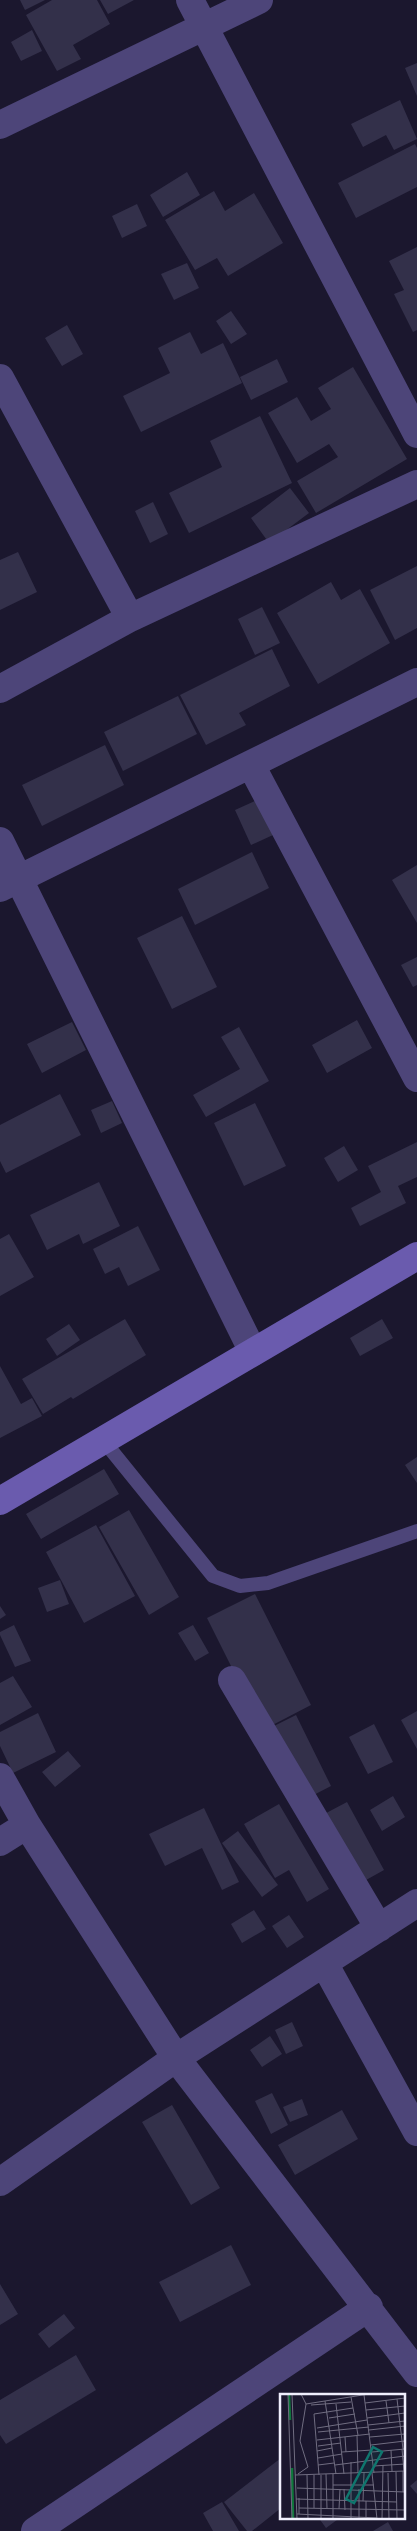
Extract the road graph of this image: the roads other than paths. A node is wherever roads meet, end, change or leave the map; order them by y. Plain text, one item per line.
1 (190, 0) edge
2 (260, 0) edge
3 (204, 26) junction
4 (0, 125) edge
5 (0, 378) edge
6 (417, 434) edge
7 (417, 484) edge
8 (130, 618) junction
9 (417, 682) edge
10 (0, 689) edge
11 (251, 765) junction
12 (0, 841) edge
13 (10, 883) edge
14 (417, 1078) edge
15 (417, 1256) edge
16 (252, 1352) junction
17 (103, 1440) junction
18 (0, 1501) edge
19 (417, 1531) edge
20 (232, 1680) dead end
21 (0, 1777) edge
22 (27, 1825) junction
23 (0, 1842) edge
24 (417, 1903) edge
25 (379, 1928) junction
26 (324, 1963) junction
27 (176, 2058) junction
28 (414, 2120) edge
29 (0, 2182) edge
30 (369, 2307) junction
31 (417, 2373) edge
32 (35, 2531) edge

1 - 3 street
2 - 3 street
3 - 4 street
3 - 6 street
5 - 8 street
7 - 8 street
8 - 10 street
9 - 11 street
11 - 13 street
11 - 14 street
12 - 13 street
13 - 16 street
15 - 16 street
16 - 17 street
17 - 18 street
17 - 19 lane
20 - 25 street
21 - 22 street
22 - 23 street
22 - 27 street
24 - 25 street
25 - 26 street
26 - 27 street
26 - 28 street
27 - 29 street
27 - 30 street
30 - 31 street
30 - 32 street

